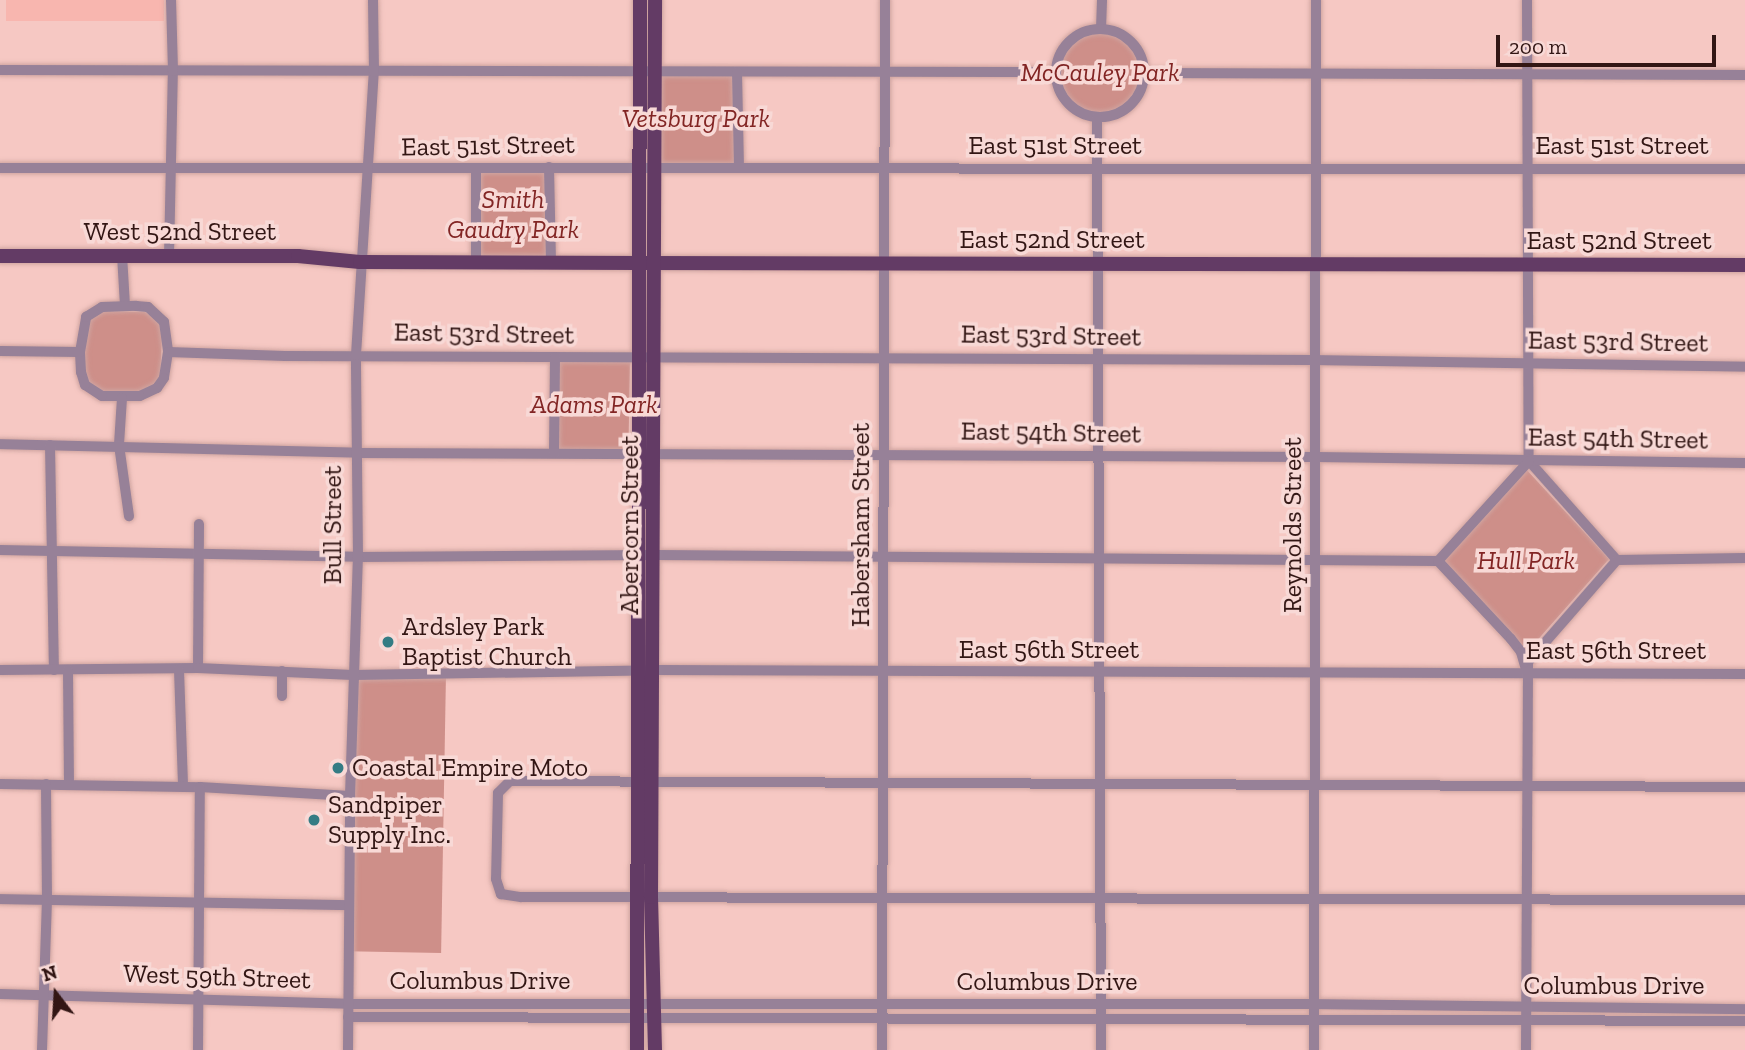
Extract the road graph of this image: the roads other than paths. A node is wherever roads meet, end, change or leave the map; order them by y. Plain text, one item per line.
1 (172, 0) edge
2 (373, 0) edge
3 (640, 0) edge
4 (655, 0) edge
5 (886, 0) edge
6 (1102, 0) edge
7 (1316, 0) edge
8 (1527, 0) edge
9 (1101, 29) junction
10 (0, 70) edge
11 (173, 71) junction
12 (374, 72) junction
13 (737, 72) junction
14 (885, 72) junction
15 (1056, 72) junction
16 (639, 73) junction
17 (654, 73) junction
18 (1144, 74) junction
19 (1316, 75) junction
20 (1745, 75) edge
21 (1528, 76) junction
22 (1097, 117) junction
23 (549, 167) junction
24 (739, 167) junction
25 (0, 168) edge
26 (476, 168) junction
27 (640, 168) junction
28 (655, 168) junction
29 (170, 169) junction
30 (885, 169) junction
31 (1097, 169) junction
32 (1528, 169) junction
33 (1745, 169) edge
34 (366, 170) junction
35 (1316, 170) junction
36 (121, 255) junction
37 (0, 256) edge
38 (169, 256) junction
39 (551, 261) junction
40 (360, 262) junction
41 (477, 262) junction
42 (648, 263) junction
43 (885, 264) junction
44 (1098, 265) junction
45 (1316, 265) junction
46 (1745, 265) edge
47 (1528, 266) junction
48 (125, 306) junction
49 (0, 351) edge
50 (80, 352) junction
51 (168, 352) junction
52 (356, 355) junction
53 (555, 357) junction
54 (884, 357) junction
55 (648, 358) junction
56 (1098, 359) junction
57 (1316, 360) junction
58 (1528, 364) junction
59 (1745, 367) edge
60 (122, 398) junction
61 (0, 444) edge
62 (50, 445) junction
63 (119, 445) junction
64 (356, 453) junction
65 (554, 453) junction
66 (647, 454) junction
67 (884, 454) junction
68 (1098, 456) junction
69 (1316, 457) junction
70 (1529, 461) junction
71 (1745, 463) edge
72 (129, 516) dead end
73 (199, 524) dead end
74 (0, 550) edge
75 (51, 550) junction
76 (199, 555) junction
77 (640, 555) junction
78 (655, 555) junction
79 (358, 557) junction
80 (884, 558) junction
81 (1315, 558) junction
82 (1745, 558) edge
83 (1099, 559) junction
84 (1438, 561) junction
85 (1617, 561) junction
86 (198, 668) junction
87 (0, 670) edge
88 (54, 670) junction
89 (68, 670) junction
90 (179, 670) junction
91 (639, 670) junction
92 (655, 670) junction
93 (282, 671) junction
94 (1315, 672) junction
95 (883, 673) junction
96 (1099, 673) junction
97 (1527, 673) junction
98 (1745, 674) edge
99 (352, 675) junction
100 (282, 696) dead end
101 (0, 783) edge
102 (69, 783) junction
103 (646, 783) junction
104 (46, 784) junction
105 (883, 784) junction
106 (1100, 785) junction
107 (1316, 785) junction
108 (183, 786) junction
109 (1526, 786) junction
110 (200, 787) junction
111 (1745, 787) edge
112 (350, 796) junction
113 (644, 897) junction
114 (883, 897) junction
115 (1100, 897) junction
116 (1526, 897) junction
117 (1315, 899) junction
118 (0, 900) edge
119 (47, 900) junction
120 (1745, 900) edge
121 (196, 902) junction
122 (348, 905) junction
123 (0, 994) edge
124 (44, 995) junction
125 (197, 998) junction
126 (348, 1004) junction
127 (881, 1004) junction
128 (1313, 1004) junction
129 (1101, 1006) junction
130 (1745, 1009) edge
131 (638, 1010) junction
132 (654, 1010) junction
133 (1526, 1014) junction
134 (348, 1017) junction
135 (882, 1018) junction
136 (1101, 1018) junction
137 (1313, 1020) junction
138 (1745, 1021) edge
139 (42, 1050) edge
140 (198, 1050) edge
141 (348, 1050) edge
142 (637, 1050) edge
143 (654, 1050) edge
144 (882, 1050) edge
145 (1101, 1050) edge
146 (1314, 1050) edge
147 (1526, 1050) edge

1 - 11 street
2 - 12 street, Bull Street
3 - 16 main road, Abercorn Street
4 - 17 main road, Abercorn Street
5 - 14 street, Habersham Street
6 - 9 street
7 - 19 street, Reynolds Street
8 - 21 street
9 - 15 street
9 - 18 street
10 - 11 street
11 - 12 street
11 - 29 street
12 - 16 street
12 - 34 street, Bull Street
13 - 14 street
13 - 17 street
13 - 24 street
14 - 15 street
14 - 30 street, Habersham Street
15 - 22 street
16 - 17 street
16 - 27 main road, Abercorn Street
17 - 28 main road, Abercorn Street
18 - 19 street
18 - 22 street
19 - 21 street
19 - 35 street, Reynolds Street
20 - 21 street
21 - 32 street
22 - 31 street
23 - 26 street, East 51st Street
23 - 27 street, East 51st Street
23 - 39 street
24 - 28 street, East 51st Street
24 - 30 street, East 51st Street
25 - 29 street, East 51st Street
26 - 34 street, East 51st Street
26 - 41 street
27 - 28 street, East 51st Street
27 - 42 main road, Abercorn Street
28 - 42 main road, Abercorn Street
29 - 34 street, East 51st Street
29 - 38 street
30 - 31 street, East 51st Street
30 - 43 street, Habersham Street
31 - 35 street, East 51st Street
31 - 44 street
32 - 33 street, East 51st Street
32 - 35 street, East 51st Street
32 - 47 street
34 - 40 street, Bull Street
35 - 45 street, Reynolds Street
36 - 37 main road, West 52nd Street
36 - 38 main road, West 52nd Street
36 - 48 street
38 - 40 main road, West 52nd Street
39 - 41 main road, East 52nd Street
39 - 42 main road, East 52nd Street
40 - 41 main road, East 52nd Street
40 - 52 street, Bull Street
42 - 43 main road, East 52nd Street
42 - 55 main road, Abercorn Street
43 - 44 main road, East 52nd Street
43 - 54 street, Habersham Street
44 - 45 main road, East 52nd Street
44 - 56 street
45 - 47 main road, East 52nd Street
45 - 57 street, Reynolds Street
46 - 47 main road, East 52nd Street
47 - 58 street
48 - 50 street
48 - 51 street
49 - 50 street
50 - 60 street
51 - 52 street, East 53rd Street
51 - 60 street
52 - 53 street, East 53rd Street
52 - 64 street, Bull Street
53 - 55 street, East 53rd Street
53 - 65 street
54 - 55 street, East 53rd Street
54 - 56 street, East 53rd Street
54 - 67 street, Habersham Street
55 - 66 main road, Abercorn Street
56 - 57 street, East 53rd Street
56 - 68 street
57 - 58 street, East 53rd Street
57 - 69 street, Reynolds Street
58 - 59 street, East 53rd Street
58 - 70 street
60 - 63 street
61 - 62 street, East 54th Street
62 - 63 street, East 54th Street
62 - 75 street
63 - 64 street, East 54th Street
63 - 72 street
64 - 65 street, East 54th Street
64 - 79 street, Bull Street
65 - 66 street, East 54th Street
66 - 67 street, East 54th Street
66 - 77 main road, Abercorn Street
66 - 78 main road, Abercorn Street
67 - 68 street, East 54th Street
67 - 80 street, Habersham Street
68 - 69 street, East 54th Street
68 - 83 street
69 - 70 street, East 54th Street
69 - 81 street, Reynolds Street
70 - 71 street, East 54th Street
70 - 84 street
70 - 85 street
73 - 76 street
74 - 75 street
75 - 76 street
75 - 88 street
76 - 79 street
76 - 86 street
77 - 78 street
77 - 79 street
77 - 91 main road, Abercorn Street
78 - 80 street
78 - 92 main road, Abercorn Street
79 - 99 street, Bull Street
80 - 83 street
80 - 95 street, Habersham Street
81 - 83 street
81 - 84 street
81 - 94 street, Reynolds Street
82 - 85 street
83 - 96 street
84 - 97 street
85 - 97 street
86 - 90 street, East 56th Street
86 - 93 street, East 56th Street
87 - 88 street, East 56th Street
88 - 89 street, East 56th Street
89 - 90 street, East 56th Street
89 - 102 street
90 - 108 street
91 - 92 street, East 56th Street
91 - 99 street, East 56th Street
91 - 103 main road, Abercorn Street
92 - 95 street, East 56th Street
92 - 103 main road, Abercorn Street
93 - 99 street, East 56th Street
93 - 100 street
94 - 96 street, East 56th Street
94 - 97 street, East 56th Street
94 - 107 street, Reynolds Street
95 - 96 street, East 56th Street
95 - 105 street, Habersham Street
96 - 106 street
97 - 98 street, East 56th Street
97 - 109 street
99 - 112 street, Bull Street
101 - 104 street
102 - 104 street
102 - 108 street
103 - 105 street
103 - 113 main road, Abercorn Street
103 - 113 street
104 - 119 street
105 - 106 street
105 - 114 street, Habersham Street
106 - 107 street
106 - 115 street
107 - 109 street
107 - 117 street, Reynolds Street
108 - 110 street
109 - 111 street
109 - 116 street
110 - 112 street
110 - 121 street
112 - 122 street, Bull Street
113 - 114 street
113 - 131 main road, Abercorn Street
113 - 132 main road, Abercorn Street
114 - 115 street
114 - 127 street, Habersham Street
115 - 117 street
115 - 129 street
116 - 117 street
116 - 120 street
116 - 133 street
117 - 128 street, Reynolds Street
118 - 119 street
119 - 121 street
119 - 124 street
121 - 122 street
121 - 125 street
122 - 126 street, Bull Street
123 - 124 street, West 59th Street
124 - 125 street, West 59th Street
124 - 139 street
125 - 126 street, West 59th Street
125 - 140 street
126 - 131 street, Columbus Drive
126 - 134 street, Bull Street
127 - 129 street, Columbus Drive
127 - 132 street, Columbus Drive
127 - 135 street, Habersham Street
128 - 129 street, Columbus Drive
128 - 133 street, Columbus Drive
128 - 137 street, Reynolds Street
129 - 136 street
130 - 133 street, Columbus Drive
131 - 132 street, Columbus Drive
131 - 134 street, Columbus Drive
131 - 142 main road, Abercorn Street
132 - 135 street, Columbus Drive
132 - 143 main road, Abercorn Street
133 - 137 street, Columbus Drive
133 - 138 street, Columbus Drive
133 - 147 street
134 - 141 street, Bull Street
135 - 136 street, Columbus Drive
135 - 144 street, Habersham Street
136 - 137 street, Columbus Drive
136 - 145 street
137 - 146 street, Reynolds Street

